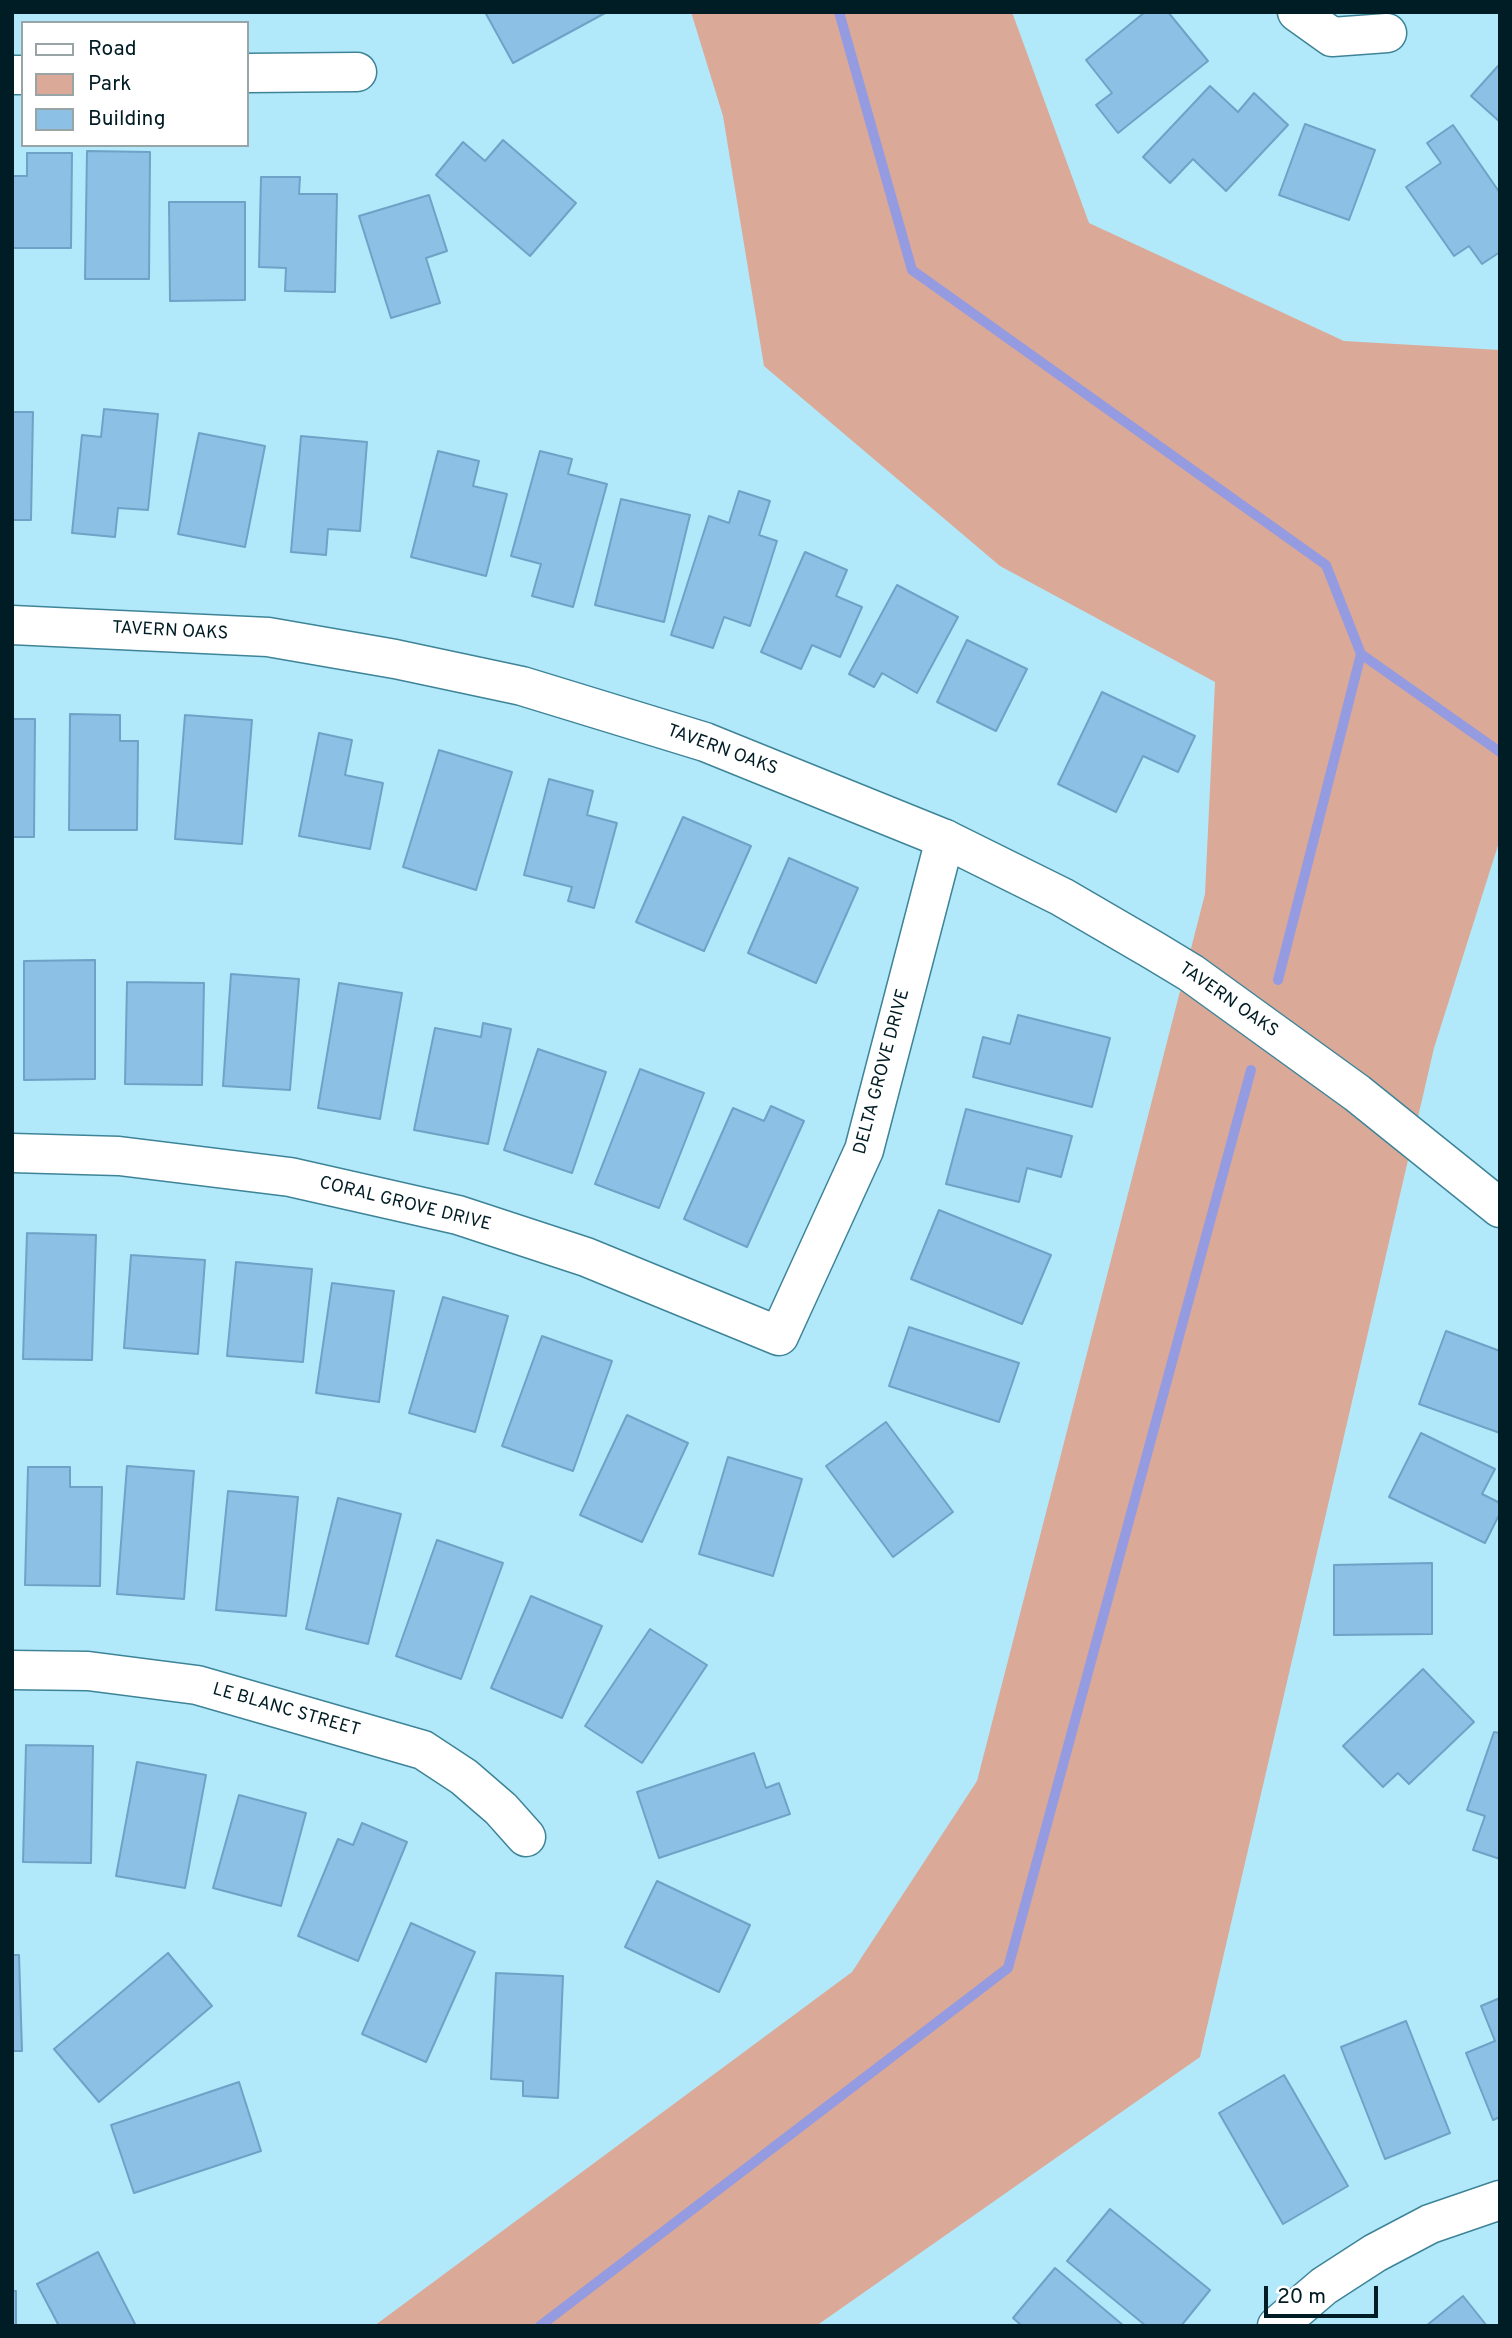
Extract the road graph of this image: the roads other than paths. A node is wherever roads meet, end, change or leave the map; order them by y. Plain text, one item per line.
1 (1297, 12) edge
2 (1387, 33) dead end
3 (357, 72) dead end
4 (248, 73) edge
5 (12, 625) edge
6 (945, 839) junction
7 (12, 1153) edge
8 (1500, 1208) edge
9 (779, 1336) joint
10 (12, 1670) edge
11 (526, 1837) dead end
12 (1500, 2200) edge
13 (1278, 2326) edge

1 - 2 street
3 - 4 street
5 - 6 street, TAVERN OAKS
6 - 8 street, TAVERN OAKS
6 - 9 street, DELTA GROVE DRIVE
7 - 9 street, CORAL GROVE DRIVE
10 - 11 street, LE BLANC STREET
12 - 13 street

